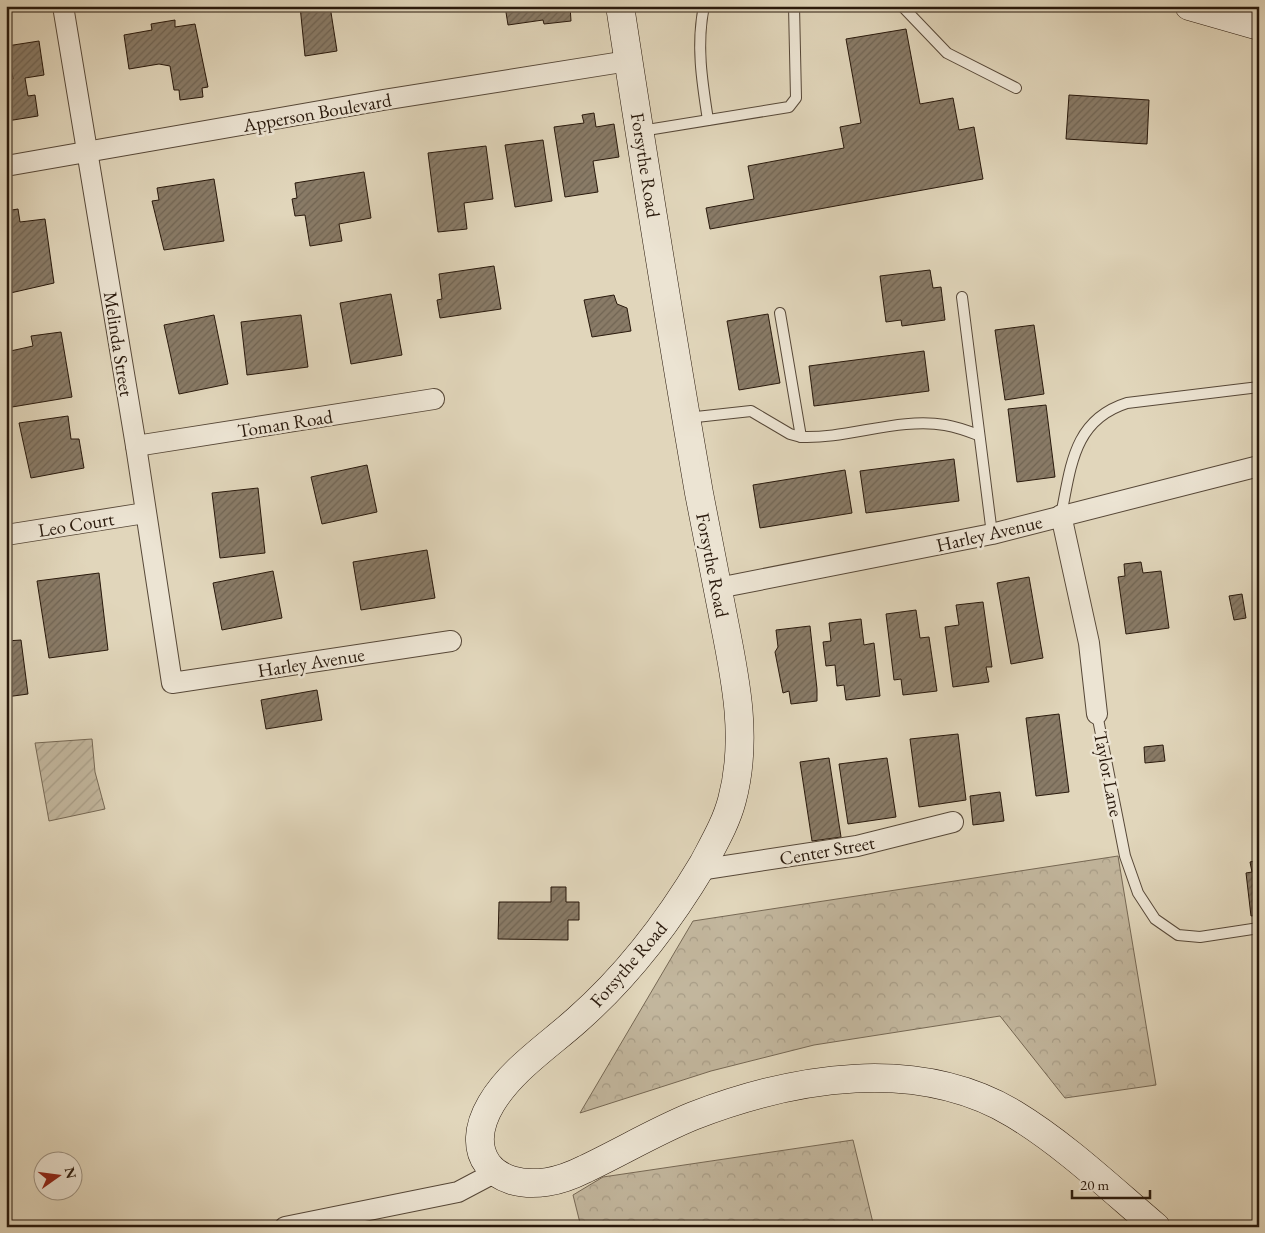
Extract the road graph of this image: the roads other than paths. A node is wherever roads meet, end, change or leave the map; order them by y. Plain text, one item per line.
1 (64, 6) edge
2 (620, 6) edge
3 (704, 6) edge
4 (794, 6) edge
5 (902, 6) edge
6 (1189, 6) edge
7 (1259, 26) edge
8 (628, 61) junction
9 (1016, 88) dead end
10 (708, 120) junction
11 (640, 131) junction
12 (87, 152) junction
13 (6, 166) edge
14 (962, 297) dead end
15 (780, 313) dead end
16 (1259, 387) edge
17 (434, 399) dead end
18 (687, 418) junction
19 (978, 435) junction
20 (801, 437) junction
21 (136, 446) junction
22 (1259, 466) edge
23 (145, 513) junction
24 (1060, 516) junction
25 (992, 534) junction
26 (6, 535) edge
27 (718, 588) junction
28 (450, 641) dead end
29 (172, 683) joint
30 (1097, 714) joint
31 (953, 822) dead end
32 (699, 870) junction
33 (1259, 928) edge
34 (494, 1173) junction
35 (285, 1227) edge
36 (1156, 1227) edge

1 - 12 street, Melinda Street
2 - 8 street, Forsythe Road
3 - 10 lane
4 - 10 lane
5 - 9 lane
6 - 7 street
8 - 11 street, Forsythe Road
8 - 12 street, Apperson Boulevard
10 - 11 lane
11 - 18 street, Forsythe Road
12 - 13 street, Apperson Boulevard
12 - 21 street, Melinda Street
14 - 19 lane
15 - 20 lane
16 - 24 lane
17 - 21 street, Toman Road
18 - 20 lane
18 - 27 street, Forsythe Road
19 - 20 lane
19 - 25 lane
21 - 23 street, Melinda Street
22 - 24 street, Harley Avenue
23 - 26 street, Leo Court
23 - 29 street, Melinda Street
24 - 25 street, Harley Avenue
24 - 30 street, Taylor Lane
25 - 27 street, Harley Avenue
27 - 32 street, Forsythe Road
28 - 29 street, Harley Avenue
30 - 33 lane, Taylor Lane
31 - 32 street, Center Street
32 - 34 street, Forsythe Road
34 - 35 street
34 - 36 street

